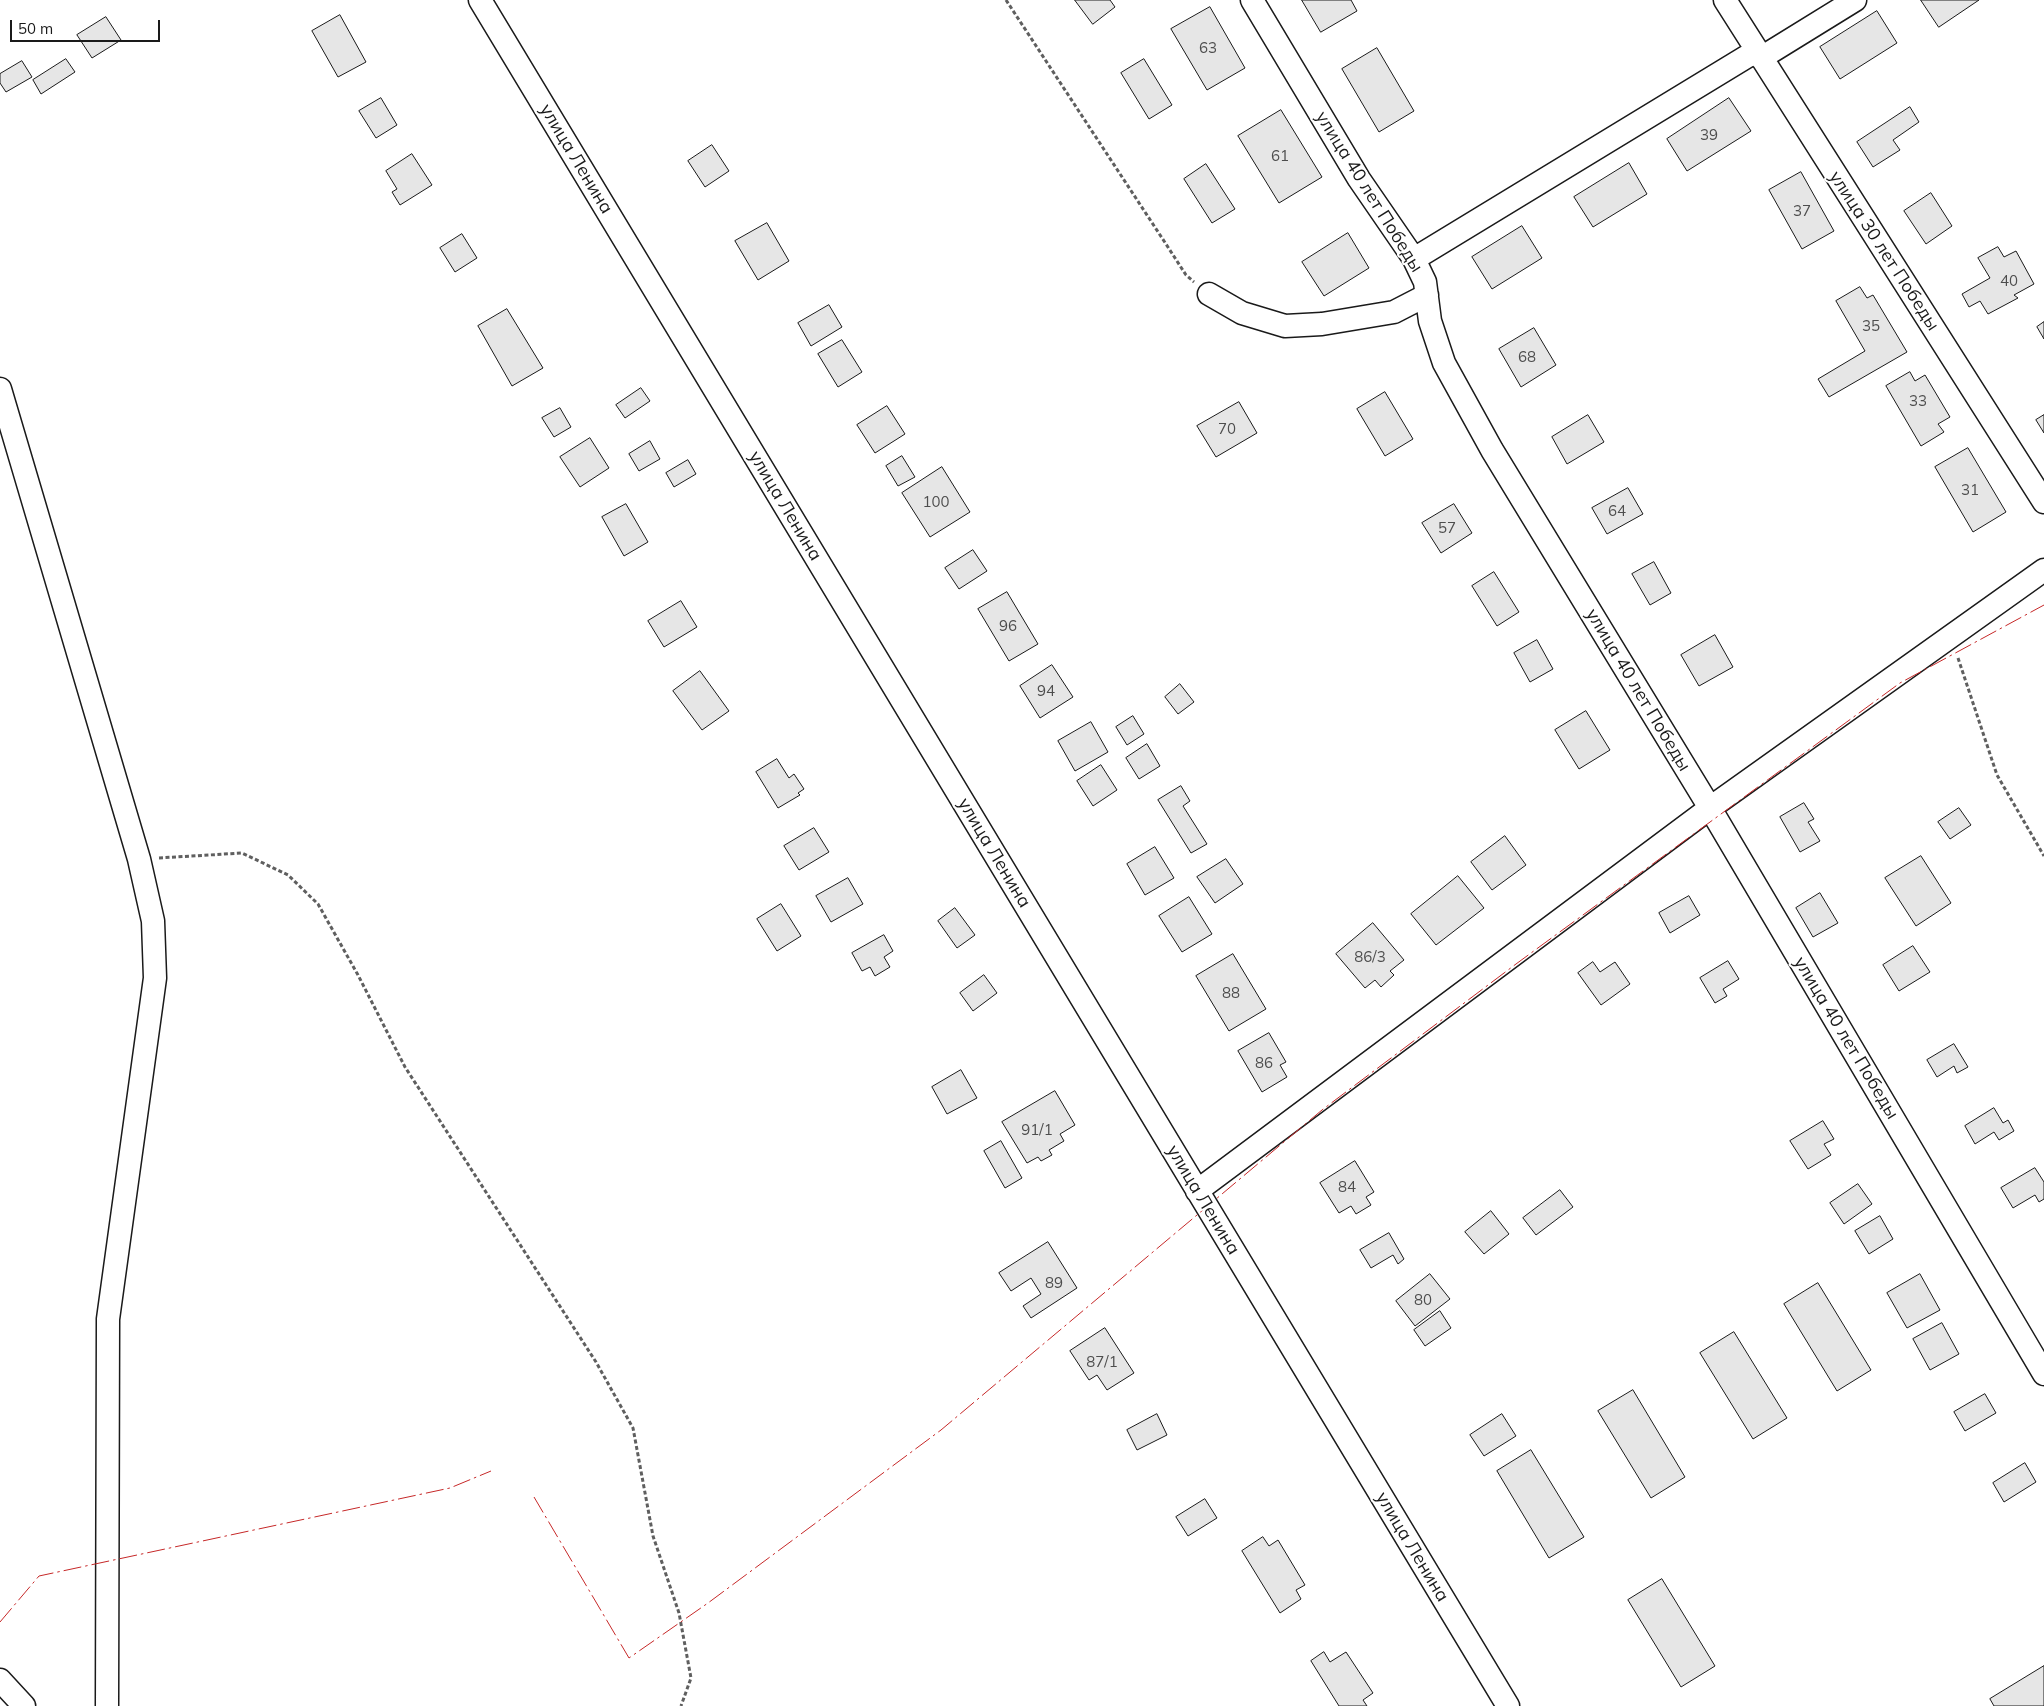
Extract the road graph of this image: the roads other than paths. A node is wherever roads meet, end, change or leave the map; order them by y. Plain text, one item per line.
1 (480, 0) edge
2 (1252, 0) edge
3 (1725, 0) edge
4 (1855, 0) edge
5 (1759, 55) junction
6 (1414, 259) junction
7 (1209, 294) road end
8 (1427, 295) junction
9 (0, 389) edge
10 (2044, 502) edge
11 (2044, 570) edge
12 (1710, 808) junction
13 (1197, 1191) junction
14 (2044, 1374) edge
15 (0, 1680) edge
16 (24, 1706) edge
17 (107, 1706) edge
18 (1508, 1706) edge

1 - 13 street, улица Ленина
2 - 6 street, улица 40 лет Победы
3 - 5 street, улица 30 лет Победы
4 - 5 street
5 - 6 street
5 - 10 street, улица 30 лет Победы
6 - 8 street, улица 40 лет Победы
7 - 8 street
8 - 12 street, улица 40 лет Победы
9 - 17 street
11 - 12 street
12 - 13 street
12 - 14 street, улица 40 лет Победы
13 - 18 street, улица Ленина
15 - 16 street

